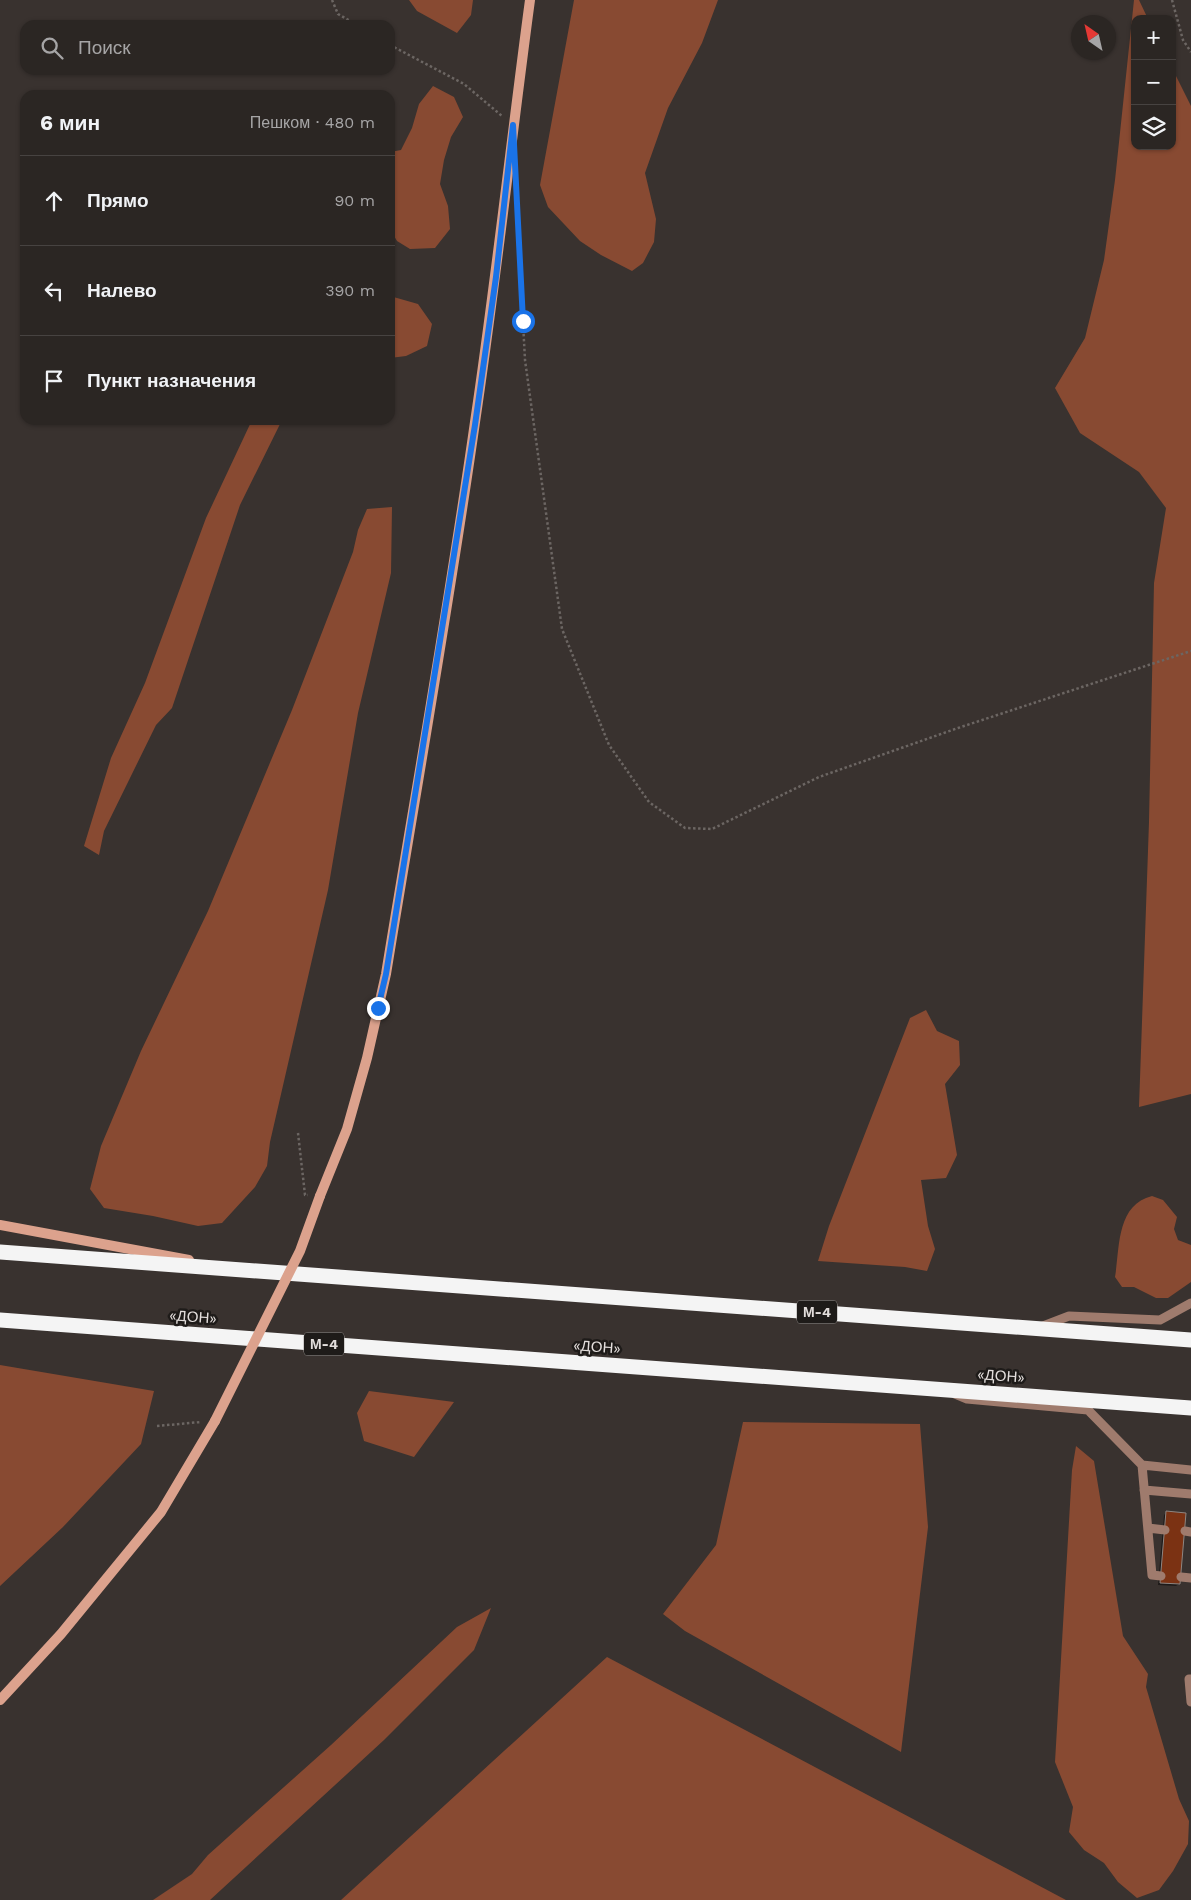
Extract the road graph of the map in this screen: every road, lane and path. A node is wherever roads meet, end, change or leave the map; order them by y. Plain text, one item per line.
1 (332, 0) edge
2 (530, 0) edge
3 (1172, 0) edge
4 (348, 20) edge
5 (395, 48) edge
6 (1191, 52) edge
7 (513, 125) junction
8 (517, 203) dead end
9 (1191, 652) edge
10 (298, 1133) dead end
11 (320, 1196) junction
12 (0, 1225) edge
13 (0, 1252) edge
14 (244, 1270) junction
15 (1191, 1303) edge
16 (0, 1320) edge
17 (1037, 1328) junction
18 (1191, 1340) edge
19 (943, 1389) junction
20 (1191, 1408) edge
21 (215, 1421) junction
22 (156, 1426) dead end
23 (1142, 1465) junction
24 (1191, 1470) edge
25 (1144, 1490) junction
26 (1191, 1494) edge
27 (1148, 1528) junction
28 (1165, 1530) dead end
29 (1161, 1576) dead end
30 (1181, 1577) dead end
31 (1191, 1578) edge
32 (1191, 1679) edge
33 (0, 1700) edge
34 (1191, 1702) edge

1 - 4 path
2 - 7 street
3 - 6 path
5 - 7 path
7 - 11 street
8 - 9 path
10 - 11 path
11 - 21 street, bridge
12 - 14 street
13 - 14 highway, М-4
14 - 17 highway, М-4
15 - 17 lane
16 - 19 highway, «ДОН» / М-4
17 - 18 highway, М-4
19 - 20 highway, «ДОН» / М-4
19 - 23 lane
21 - 22 path
21 - 33 street
23 - 24 lane
23 - 25 lane
25 - 26 lane
25 - 27 lane
27 - 28 lane
27 - 29 lane
30 - 31 lane
32 - 34 lane

